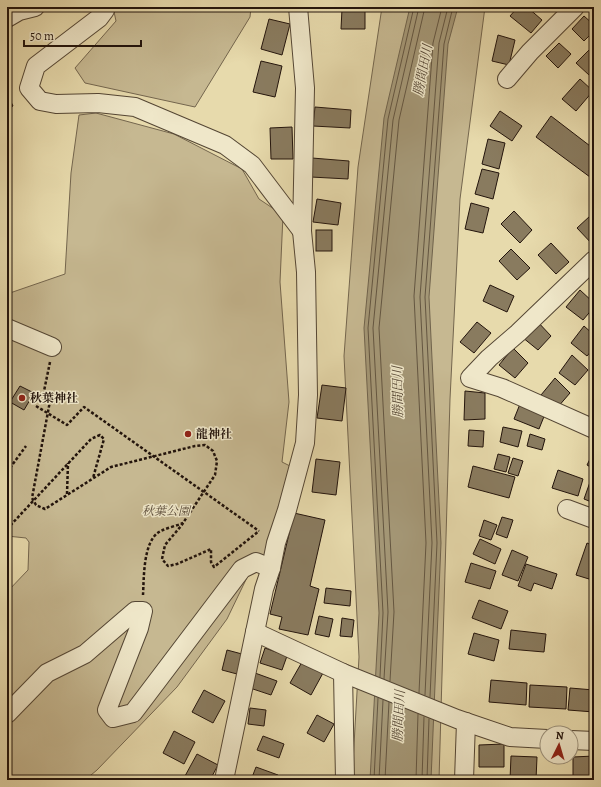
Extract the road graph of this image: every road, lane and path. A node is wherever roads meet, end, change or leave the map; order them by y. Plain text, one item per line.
1 (34, 7) edge
2 (104, 7) edge
3 (298, 7) edge
4 (575, 7) edge
5 (7, 18) edge
6 (507, 79) dead end
7 (302, 231) junction
8 (594, 260) edge
9 (7, 328) edge
10 (52, 347) joint
11 (36, 406) dead end
12 (48, 413) junction
13 (594, 428) edge
14 (26, 446) dead end
15 (153, 456) junction
16 (68, 463) junction
17 (7, 472) edge
18 (93, 478) junction
19 (204, 492) junction
20 (67, 495) junction
21 (33, 501) junction
22 (567, 509) dead end
23 (594, 519) edge
24 (184, 523) junction
25 (7, 529) edge
26 (259, 531) junction
27 (276, 543) junction
28 (271, 568) junction
29 (143, 611) junction
30 (255, 632) junction
31 (342, 673) junction
32 (7, 714) edge
33 (461, 721) junction
34 (539, 739) edge
35 (579, 740) edge
36 (594, 741) edge
37 (224, 780) edge
38 (345, 780) edge
39 (464, 780) edge

1 - 5 street
2 - 7 street
3 - 7 street
4 - 6 street
7 - 27 street
8 - 13 street
9 - 10 street
10 - 12 path
11 - 12 path
12 - 15 path
12 - 21 path
14 - 17 path
15 - 18 path
15 - 19 path
15 - 19 path
16 - 18 path
16 - 20 path
16 - 21 path
18 - 20 path
19 - 24 path
19 - 26 path
20 - 21 path
21 - 25 path
22 - 23 street
24 - 26 path
24 - 29 path
26 - 27 path
27 - 28 street
28 - 29 street
28 - 30 street
29 - 32 street
30 - 31 street
30 - 37 street
31 - 33 street
31 - 38 street
33 - 34 street
33 - 39 street
35 - 36 street

